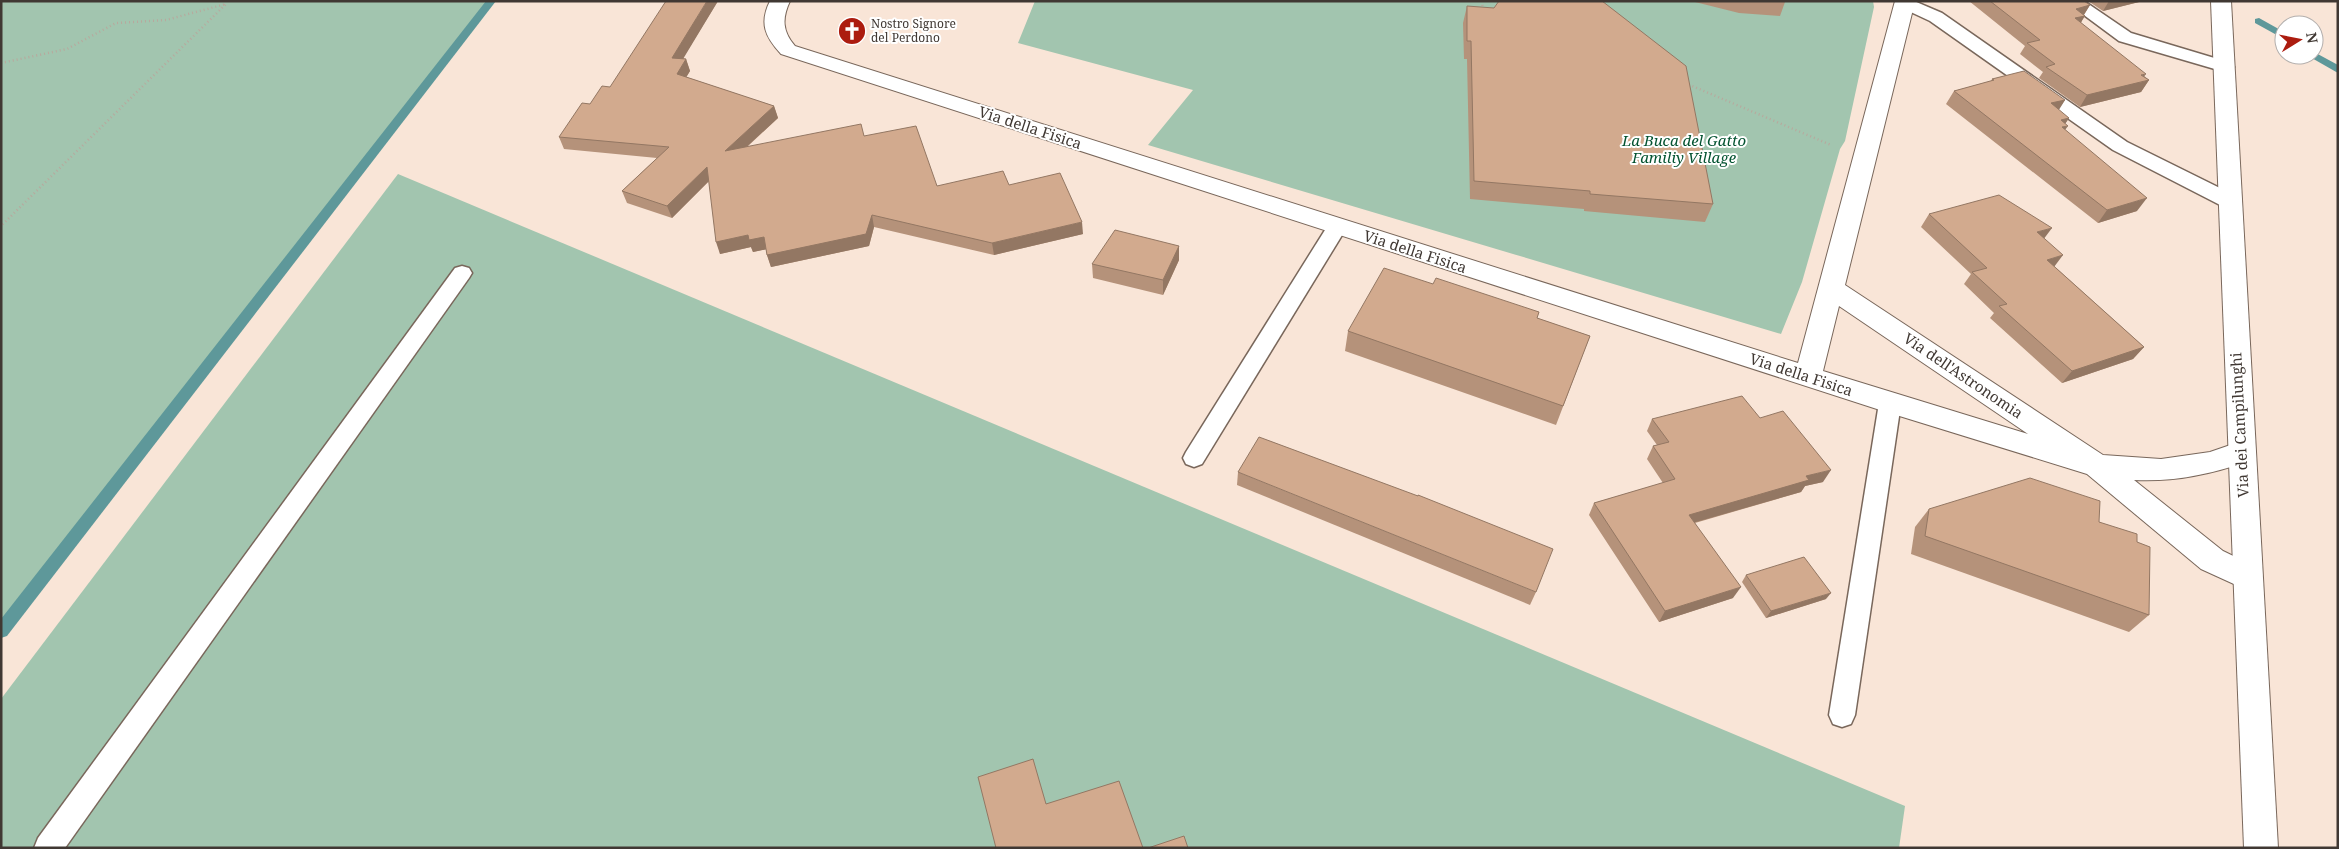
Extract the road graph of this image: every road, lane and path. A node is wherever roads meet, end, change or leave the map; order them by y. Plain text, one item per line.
1 (230, 1) edge
2 (780, 1) edge
3 (1482, 1) edge
4 (2073, 1) edge
5 (2221, 1) edge
6 (1905, 3) edge
7 (226, 4) junction
8 (1483, 15) edge
9 (1, 63) edge
10 (2225, 67) junction
11 (1684, 82) edge
12 (1864, 158) junction
13 (2229, 200) junction
14 (1, 226) edge
15 (1338, 227) junction
16 (462, 273) dead end
17 (1830, 287) junction
18 (1808, 376) junction
19 (1890, 403) junction
20 (2242, 452) junction
21 (1194, 458) dead end
22 (2096, 466) junction
23 (2247, 577) junction
24 (1842, 715) dead end
25 (48, 848) edge
26 (2261, 848) edge

1 - 7 path
2 - 15 street, Via della Fisica
3 - 8 path
4 - 10 lane
5 - 10 street, Via dei Campilunghi
6 - 12 street
6 - 13 lane
7 - 9 path
7 - 14 path
10 - 13 street, Via dei Campilunghi
11 - 12 path
12 - 17 street
13 - 20 street, Via dei Campilunghi
15 - 18 street, Via della Fisica
15 - 21 lane
16 - 25 lane
17 - 18 street
17 - 22 street, Via dell'Astronomia
18 - 19 street, Via della Fisica
19 - 22 street, Via della Fisica
19 - 24 lane
20 - 22 street, Via della Fisica
20 - 23 street, Via dei Campilunghi
22 - 23 street, Via della Fisica
23 - 26 street, Via dei Campilunghi

